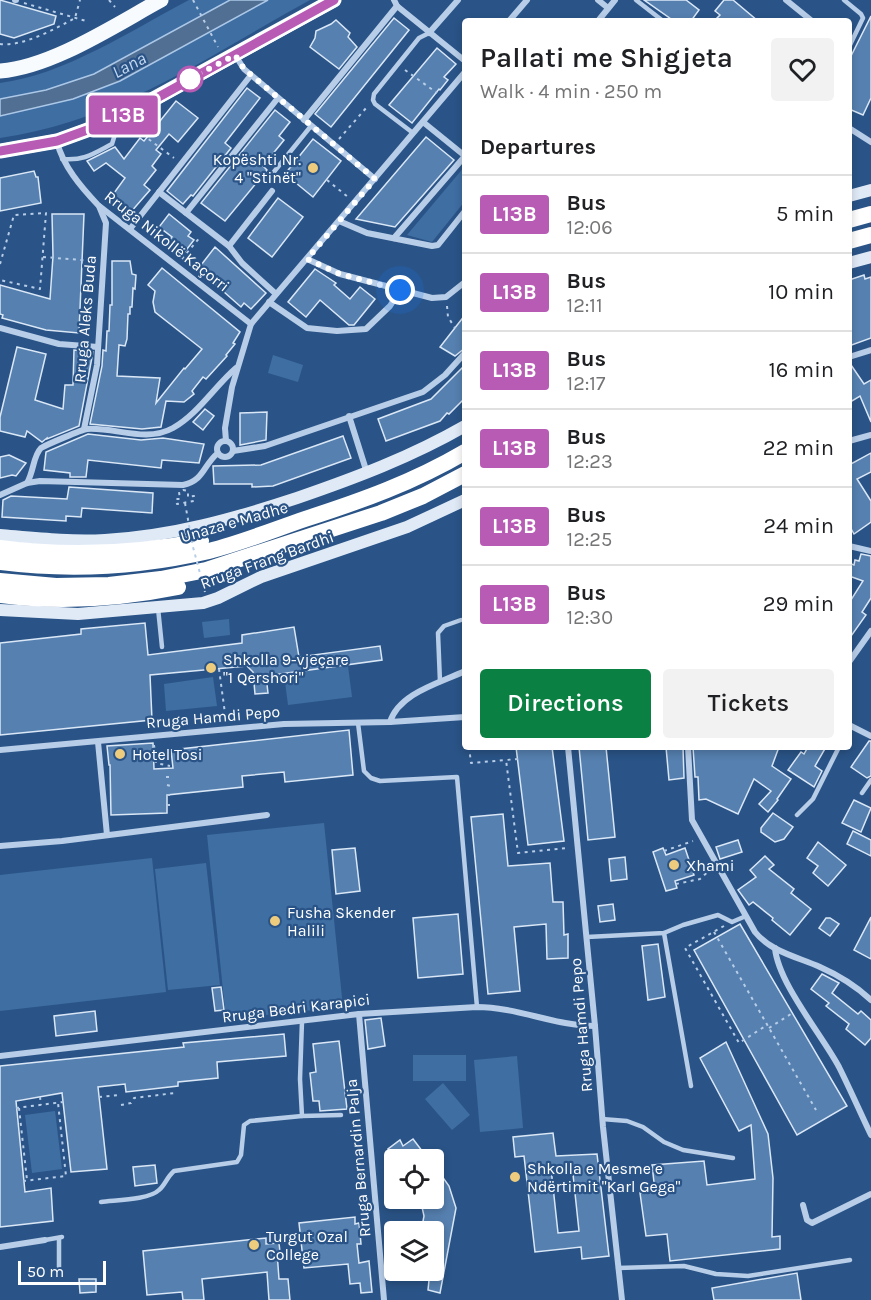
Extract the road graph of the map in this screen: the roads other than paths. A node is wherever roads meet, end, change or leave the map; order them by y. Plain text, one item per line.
1 (161, 0) edge
2 (334, 0) edge
3 (458, 0) edge
4 (527, 0) edge
5 (598, 0) edge
6 (615, 0) edge
7 (636, 0) edge
8 (786, 0) edge
9 (844, 0) edge
10 (395, 3) edge
11 (608, 8) junction
12 (512, 18) edge
13 (600, 18) edge
14 (659, 18) edge
15 (808, 18) edge
16 (429, 33) junction
17 (852, 40) edge
18 (235, 55) junction
19 (462, 59) edge
20 (0, 71) edge
21 (251, 75) junction
22 (462, 80) edge
23 (278, 98) junction
24 (124, 115) junction
25 (304, 120) junction
26 (423, 122) junction
27 (311, 126) junction
28 (852, 130) edge
29 (413, 133) junction
30 (57, 141) junction
31 (871, 142) edge
32 (0, 151) edge
33 (462, 154) edge
34 (62, 159) junction
35 (462, 159) edge
36 (273, 173) dead end
37 (375, 179) junction
38 (871, 189) edge
39 (272, 191) dead end
40 (159, 192) junction
41 (852, 195) edge
42 (98, 205) junction
43 (186, 213) junction
44 (871, 214) edge
45 (462, 215) edge
46 (852, 219) edge
47 (339, 221) junction
48 (130, 230) junction
49 (871, 235) edge
50 (394, 238) junction
51 (852, 240) edge
52 (229, 246) junction
53 (871, 257) edge
54 (307, 259) junction
55 (852, 262) edge
56 (462, 284) edge
57 (400, 290) junction
58 (276, 294) junction
59 (269, 302) junction
60 (251, 324) junction
61 (0, 328) edge
62 (98, 347) junction
63 (871, 350) edge
64 (462, 356) edge
65 (852, 356) edge
66 (237, 367) junction
67 (350, 416) junction
68 (462, 428) edge
69 (84, 429) junction
70 (871, 435) edge
71 (852, 440) edge
72 (226, 441) junction
73 (233, 451) junction
74 (218, 453) junction
75 (462, 454) edge
76 (367, 474) junction
77 (462, 476) edge
78 (27, 483) junction
79 (0, 495) edge
80 (462, 501) edge
81 (354, 503) junction
82 (357, 522) junction
83 (0, 535) edge
84 (852, 547) edge
85 (0, 548) edge
86 (871, 551) edge
87 (0, 562) edge
88 (0, 581) edge
89 (0, 595) edge
90 (158, 607) junction
91 (0, 610) edge
92 (461, 620) dead end
93 (871, 631) edge
94 (162, 647) dead end
95 (852, 658) edge
96 (462, 672) edge
97 (440, 682) junction
98 (462, 717) edge
99 (390, 722) junction
100 (358, 723) junction
101 (852, 727) edge
102 (871, 736) edge
103 (98, 742) junction
104 (0, 750) edge
105 (568, 750) edge
106 (688, 750) edge
107 (838, 750) edge
108 (871, 780) edge
109 (862, 793) dead end
110 (267, 815) dead end
111 (797, 815) dead end
112 (107, 835) junction
113 (0, 846) edge
114 (746, 916) junction
115 (664, 933) junction
116 (587, 937) junction
117 (775, 948) junction
118 (871, 1000) edge
119 (477, 1007) junction
120 (359, 1014) junction
121 (302, 1022) junction
122 (595, 1026) junction
123 (0, 1056) edge
124 (691, 1086) dead end
125 (341, 1115) dead end
126 (302, 1116) junction
127 (602, 1119) junction
128 (871, 1135) edge
129 (733, 1158) dead end
130 (871, 1194) edge
131 (101, 1202) dead end
132 (804, 1205) dead end
133 (45, 1240) joint
134 (0, 1247) edge
135 (850, 1260) dead end
136 (59, 1267) dead end
137 (618, 1268) junction
138 (384, 1300) edge
139 (622, 1300) edge

1 - 20 main road
2 - 18 main road
3 - 16 street
4 - 12 street
5 - 11 street
6 - 11 street
7 - 14 lane
8 - 15 street
9 - 17 lane
10 - 16 street
10 - 25 street
11 - 13 street
16 - 19 street
16 - 29 lane
18 - 21 street
18 - 24 main road
21 - 23 street
21 - 40 street
22 - 26 street
23 - 25 street
23 - 43 street
24 - 30 main road
24 - 34 lane
25 - 27 street
26 - 29 street
26 - 33 street
27 - 36 lane
27 - 37 street
28 - 31 street
29 - 37 street
30 - 32 main road
30 - 34 street, Rruga Nikollë Kaçorri
34 - 42 street, Rruga Nikollë Kaçorri
35 - 50 street
37 - 47 street
38 - 41 main road
39 - 52 street
40 - 43 street
40 - 48 street
42 - 48 street, Rruga Nikollë Kaçorri
42 - 62 street, Rruga Aleks Buda
43 - 52 street
44 - 46 highway
45 - 50 street
47 - 50 street
47 - 54 street
48 - 60 street, Rruga Nikollë Kaçorri
49 - 51 highway
52 - 58 street
53 - 55 main road
54 - 57 street
54 - 58 street
56 - 57 street
57 - 59 street
58 - 59 street
59 - 60 street
60 - 66 street
61 - 62 street
62 - 69 street, Rruga Aleks Buda
63 - 65 street
64 - 67 street
66 - 69 street
66 - 72 street
67 - 73 street
67 - 76 street
68 - 76 main road
69 - 78 street
70 - 71 street
72 - 73 street
72 - 74 street
73 - 74 street
74 - 78 street
75 - 81 highway, Unaza e Madhe
76 - 83 main road
77 - 82 highway
78 - 79 street
80 - 90 main road, Rruga Frang Bardhi
81 - 85 highway
81 - 87 highway, Unaza e Madhe
82 - 88 highway
82 - 89 highway
84 - 86 street
90 - 91 main road, Rruga Frang Bardhi
90 - 94 lane
92 - 97 lane
93 - 95 street
96 - 97 street
97 - 99 street
98 - 99 street, Rruga Hamdi Pepo
99 - 100 street, Rruga Hamdi Pepo
100 - 103 street, Rruga Hamdi Pepo
100 - 119 lane
101 - 102 street
103 - 104 street, Rruga Hamdi Pepo
103 - 112 street
105 - 116 street, Rruga Hamdi Pepo
106 - 114 street
107 - 111 lane
108 - 109 lane
110 - 112 street
112 - 113 street
114 - 115 lane
114 - 117 street
115 - 116 lane
115 - 124 lane
116 - 122 street, Rruga Hamdi Pepo
117 - 118 street
117 - 128 street
119 - 120 street, Rruga Bedri Karapici
119 - 122 street, Rruga Bedri Karapici
120 - 121 street, Rruga Bedri Karapici
120 - 138 street, Rruga Bernardin Palja
121 - 123 street, Rruga Bedri Karapici
121 - 126 lane
122 - 127 street, Rruga Hamdi Pepo
125 - 126 lane
126 - 131 lane
127 - 129 lane
127 - 137 street, Rruga Hamdi Pepo
130 - 132 street
133 - 134 street
133 - 136 lane
135 - 137 lane
137 - 139 street, Rruga Hamdi Pepo

